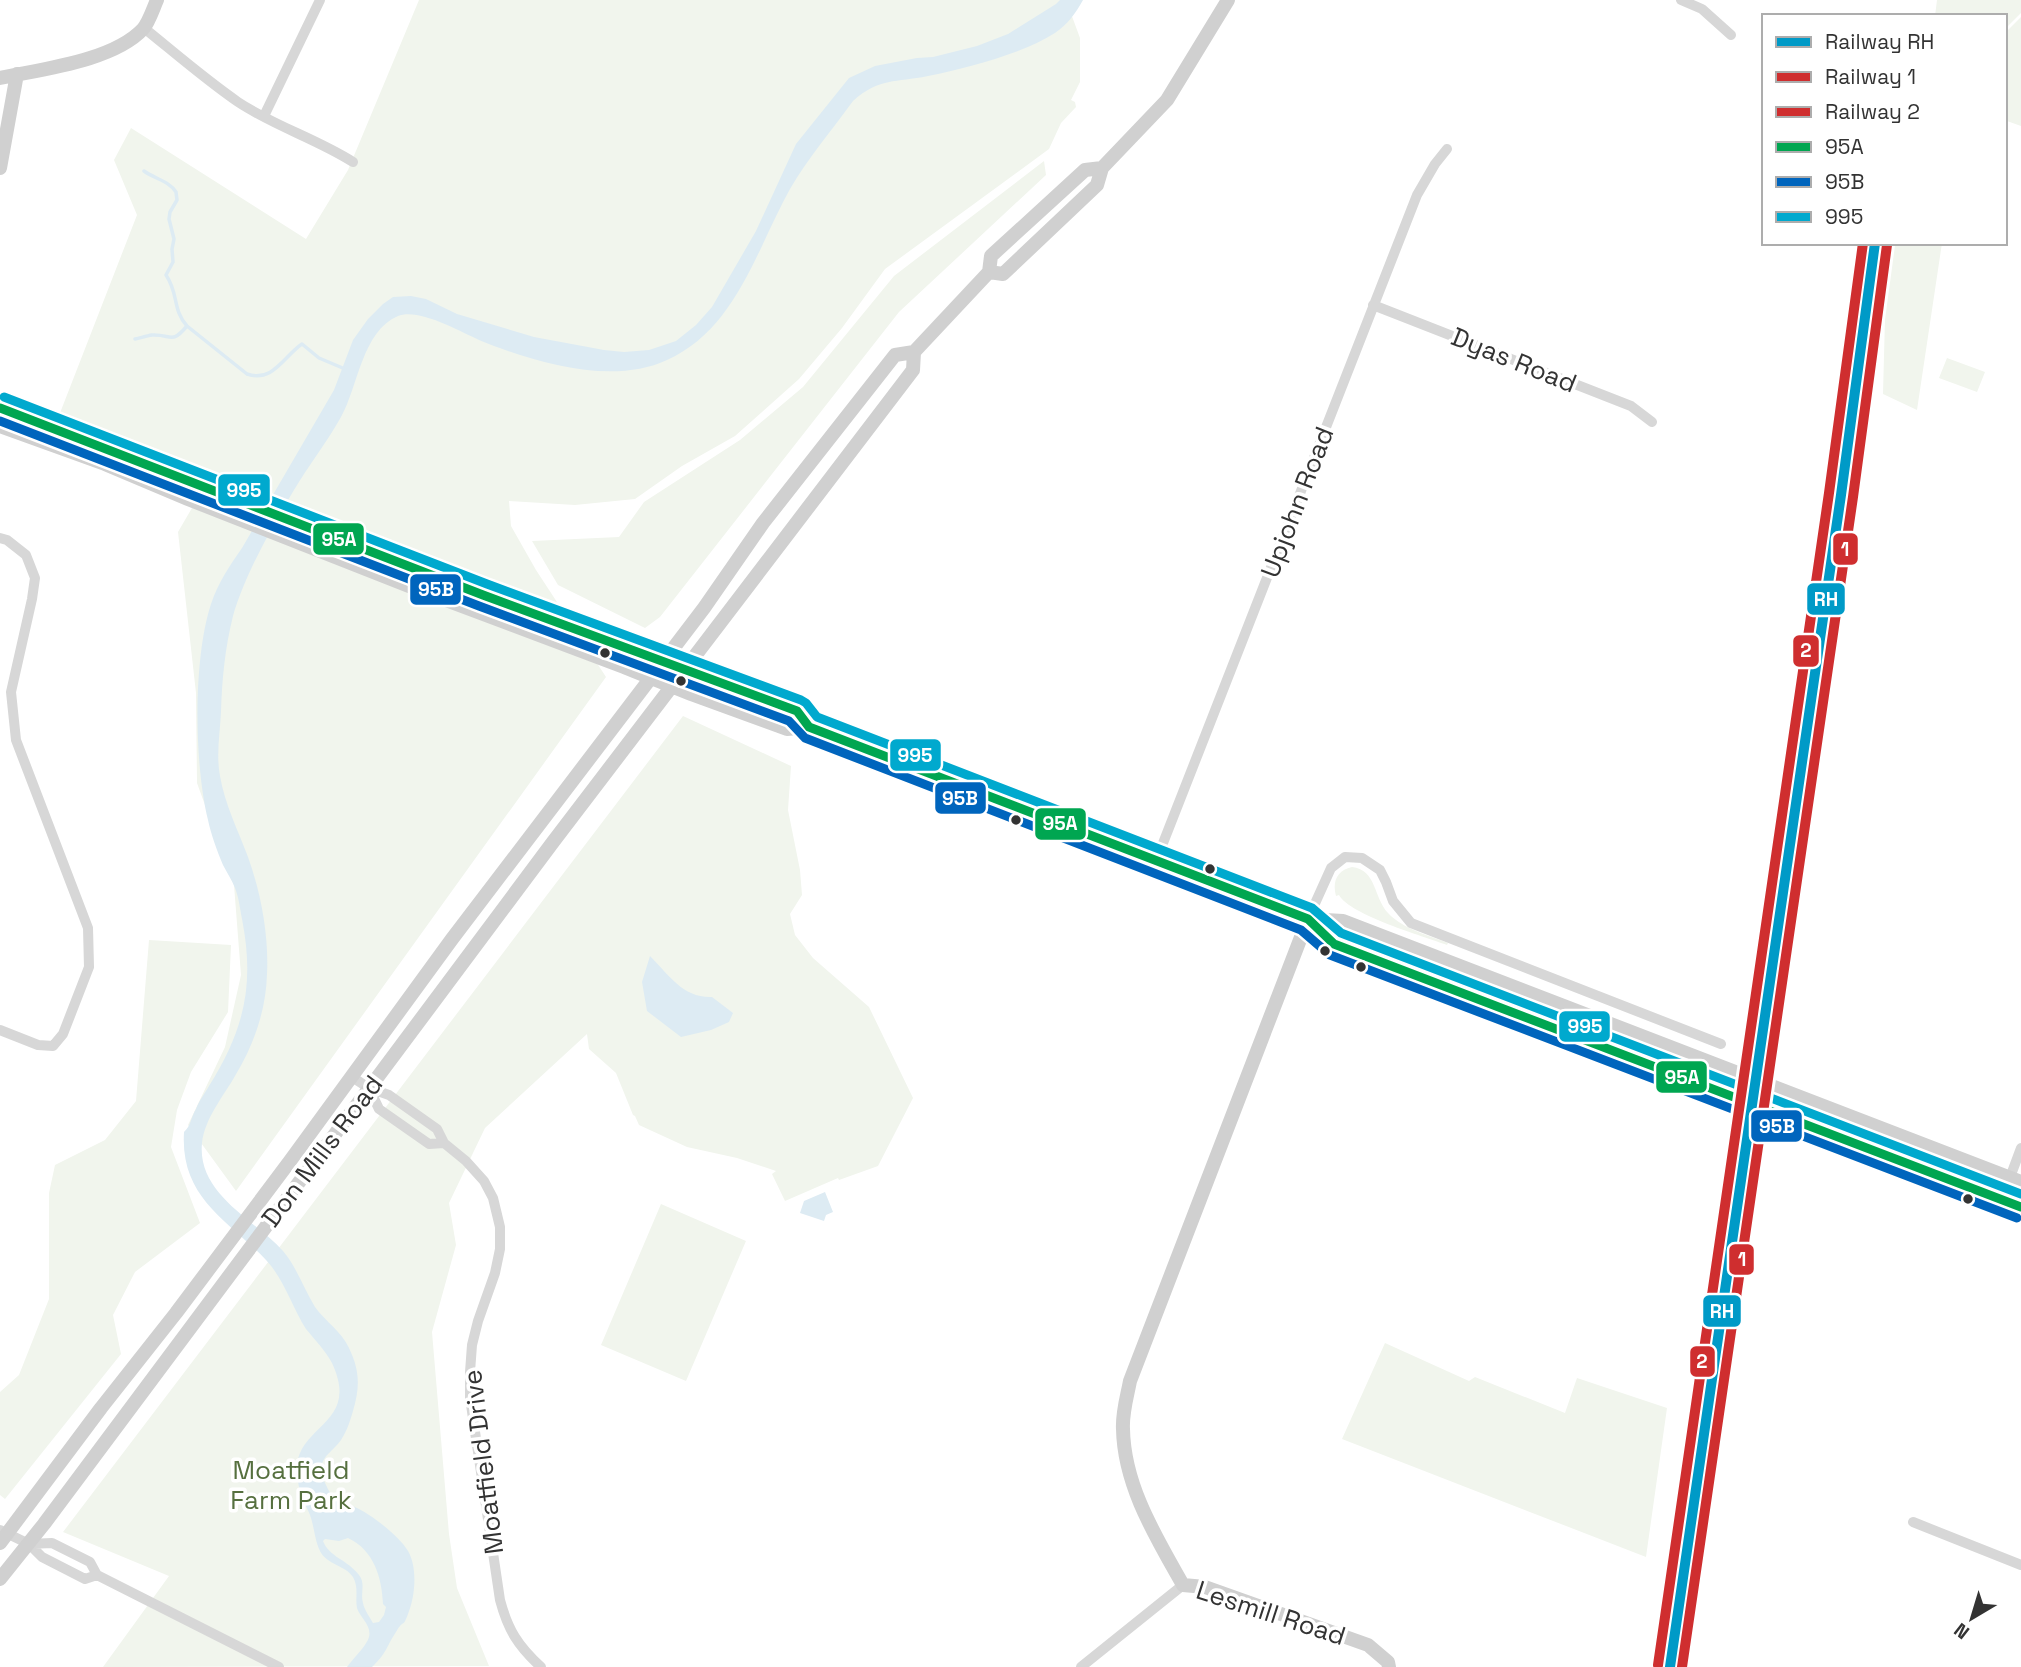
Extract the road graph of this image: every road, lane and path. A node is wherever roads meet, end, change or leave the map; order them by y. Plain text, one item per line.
1 (157, 0) edge
2 (320, 0) edge
3 (1227, 0) edge
4 (1681, 0) edge
5 (144, 28) junction
6 (1731, 35) dead end
7 (17, 74) junction
8 (0, 78) edge
9 (264, 116) junction
10 (1447, 149) dead end
11 (354, 162) dead end
12 (0, 168) edge
13 (1102, 168) junction
14 (989, 272) junction
15 (1373, 305) junction
16 (914, 352) junction
17 (856, 405) junction
18 (0, 408) edge
19 (875, 420) junction
20 (1652, 422) dead end
21 (0, 426) edge
22 (782, 501) junction
23 (800, 518) junction
24 (0, 538) edge
25 (663, 660) junction
26 (685, 668) junction
27 (650, 678) junction
28 (671, 686) junction
29 (809, 727) junction
30 (1156, 861) junction
31 (1308, 919) junction
32 (0, 1030) edge
33 (1721, 1044) dead end
34 (352, 1077) junction
35 (369, 1088) junction
36 (444, 1143) junction
37 (2021, 1148) edge
38 (2015, 1180) edge
39 (2002, 1199) junction
40 (2021, 1207) edge
41 (1913, 1522) dead end
42 (3, 1536) edge
43 (29, 1544) junction
44 (2021, 1564) edge
45 (97, 1575) junction
46 (0, 1579) edge
47 (1183, 1585) junction
48 (279, 1667) edge
49 (541, 1667) edge
50 (1082, 1667) edge
51 (1390, 1667) edge

1 - 5 main road
2 - 9 street
3 - 13 main road, Don Mills Road
4 - 6 street
5 - 7 main road
5 - 9 street
7 - 8 main road
7 - 12 main road
9 - 11 street
10 - 15 street, Upjohn Road
13 - 14 main road, Don Mills Road
13 - 14 main road, Don Mills Road
14 - 16 main road, Don Mills Road
15 - 20 street, Dyas Road
15 - 30 street, Upjohn Road
16 - 17 main road, Don Mills Road
16 - 19 main road, Don Mills Road
17 - 19 main road
17 - 22 main road, Don Mills Road
18 - 25 main road
19 - 23 main road, Don Mills Road
21 - 27 main road
22 - 23 main road
22 - 25 main road, Don Mills Road
23 - 26 main road, Don Mills Road
24 - 32 street
25 - 26 main road
25 - 27 main road, Don Mills Road
26 - 28 main road, Don Mills Road
26 - 29 main road
27 - 28 main road
27 - 34 main road, Don Mills Road
28 - 29 main road
28 - 35 main road, Don Mills Road
29 - 30 main road
30 - 31 main road
31 - 33 street
31 - 38 main road
31 - 39 main road
31 - 47 main road, Lesmill Road
34 - 35 street, Moatfield Drive
34 - 42 main road, Don Mills Road
35 - 36 street, Moatfield Drive
35 - 36 street, Moatfield Drive
35 - 43 main road, Don Mills Road
36 - 49 street, Moatfield Drive
37 - 38 street
38 - 39 street
39 - 40 main road
41 - 44 street
42 - 43 street
43 - 45 street
43 - 45 street
43 - 46 main road, Don Mills Road
45 - 48 street
47 - 50 street
47 - 51 main road, Lesmill Road

